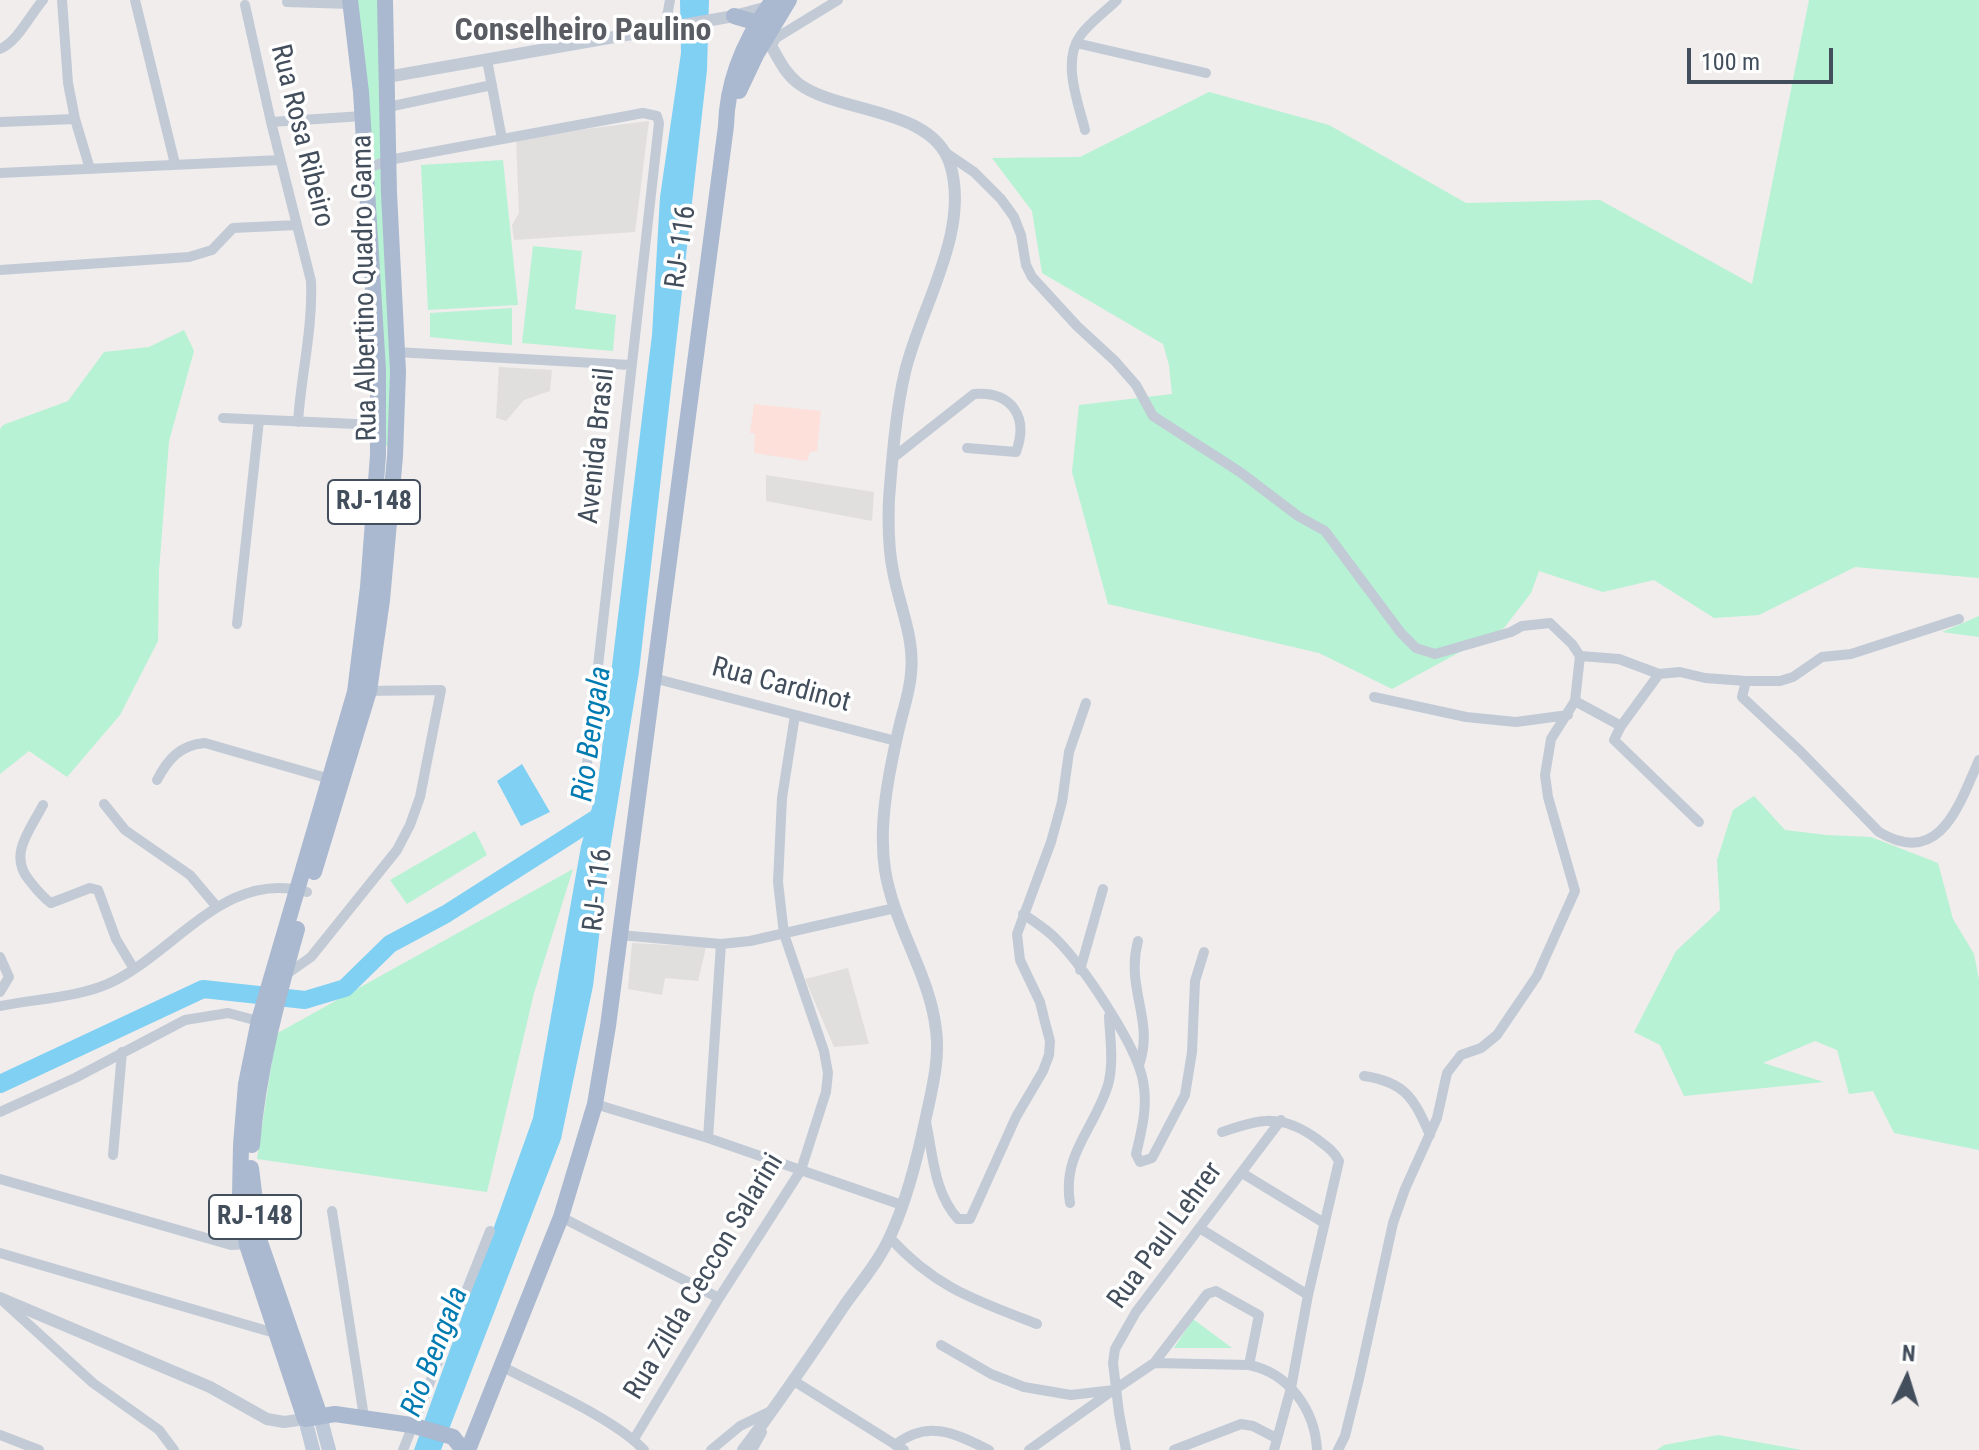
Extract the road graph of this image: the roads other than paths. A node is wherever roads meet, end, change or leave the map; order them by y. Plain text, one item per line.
1 (43, 0) edge
2 (62, 0) edge
3 (135, 0) edge
4 (385, 0) edge
5 (670, 0) edge
6 (787, 0) edge
7 (838, 0) edge
8 (1117, 0) edge
9 (287, 2) dead end
10 (350, 2) edge
11 (770, 4) edge
12 (245, 5) dead end
13 (729, 17) junction
14 (670, 26) junction
15 (755, 26) junction
16 (1076, 43) junction
17 (759, 48) junction
18 (0, 49) edge
19 (487, 60) junction
20 (1206, 73) dead end
21 (387, 77) junction
22 (492, 85) junction
23 (388, 107) junction
24 (363, 116) junction
25 (75, 119) junction
26 (0, 122) edge
27 (271, 122) junction
28 (1085, 130) dead end
29 (502, 139) junction
30 (946, 153) junction
31 (280, 160) junction
32 (389, 160) junction
33 (175, 164) junction
34 (90, 169) junction
35 (366, 169) junction
36 (0, 173) edge
37 (297, 225) junction
38 (0, 270) edge
39 (396, 352) junction
40 (631, 365) junction
41 (223, 418) dead end
42 (259, 420) junction
43 (298, 422) junction
44 (378, 425) junction
45 (967, 448) dead end
46 (378, 455) junction
47 (395, 456) junction
48 (894, 457) junction
49 (1959, 619) dead end
50 (237, 624) dead end
51 (1580, 656) junction
52 (1659, 674) junction
53 (653, 678) junction
54 (1746, 681) junction
55 (362, 691) junction
56 (1374, 697) dead end
57 (1575, 701) junction
58 (1086, 703) dead end
59 (795, 715) junction
60 (1568, 715) junction
61 (1621, 726) junction
62 (896, 741) junction
63 (1979, 760) edge
64 (330, 779) junction
65 (157, 780) dead end
66 (585, 782) dead end
67 (104, 804) dead end
68 (43, 805) dead end
69 (1699, 822) dead end
70 (1103, 889) dead end
71 (303, 890) junction
72 (217, 907) junction
73 (895, 908) junction
74 (1023, 914) junction
75 (784, 934) junction
76 (620, 935) junction
77 (1138, 941) dead end
78 (721, 944) junction
79 (1204, 952) dead end
80 (0, 957) edge
81 (134, 969) junction
82 (1080, 970) junction
83 (275, 985) junction
84 (0, 992) edge
85 (0, 1006) edge
86 (1109, 1010) junction
87 (267, 1016) junction
88 (122, 1052) junction
89 (1139, 1065) junction
90 (1364, 1076) dead end
91 (595, 1104) junction
92 (0, 1112) edge
93 (926, 1120) junction
94 (1281, 1120) junction
95 (1222, 1132) dead end
96 (1430, 1135) junction
97 (708, 1138) junction
98 (113, 1155) dead end
99 (801, 1170) junction
100 (1242, 1173) junction
101 (0, 1179) edge
102 (1070, 1203) dead end
103 (902, 1205) junction
104 (332, 1211) dead end
105 (561, 1217) junction
106 (1324, 1223) junction
107 (1201, 1229) junction
108 (490, 1231) dead end
109 (890, 1238) junction
110 (254, 1243) junction
111 (0, 1253) edge
112 (1308, 1295) junction
113 (0, 1298) edge
114 (719, 1298) junction
115 (1037, 1324) dead end
116 (283, 1334) junction
117 (941, 1345) dead end
118 (1154, 1363) junction
119 (1249, 1365) junction
120 (503, 1367) junction
121 (794, 1381) junction
122 (1291, 1388) junction
123 (1115, 1389) junction
124 (775, 1409) junction
125 (364, 1417) junction
126 (312, 1418) junction
127 (416, 1426) junction
128 (0, 1435) edge
129 (1276, 1438) junction
130 (634, 1439) junction
131 (461, 1446) edge
132 (900, 1448) edge
133 (39, 1450) edge
134 (174, 1450) edge
135 (313, 1450) edge
136 (329, 1450) edge
137 (403, 1450) edge
138 (644, 1450) edge
139 (711, 1450) edge
140 (743, 1450) edge
141 (752, 1450) edge
142 (989, 1450) edge
143 (1029, 1450) edge
144 (1126, 1450) edge
145 (1174, 1450) edge
146 (1274, 1450) edge
147 (1317, 1450) edge
148 (1338, 1450) edge

1 - 18 street
2 - 25 street
3 - 33 street
4 - 21 main road, Rua Albertino Quadro Gama
5 - 14 street
6 - 11 main road
6 - 17 main road, RJ- 116
7 - 17 street
8 - 16 street
9 - 10 street
10 - 24 main road, Rua Albertino Quadro Gama / RJ-148
11 - 13 street
11 - 15 main road
12 - 27 street, Rua Rosa Ribeiro
13 - 14 street
13 - 15 main road
13 - 17 main road
14 - 19 street
15 - 17 main road
16 - 20 street
16 - 28 street
17 - 30 street
17 - 53 main road, RJ- 116
19 - 21 street
19 - 22 street
21 - 23 main road, Rua Albertino Quadro Gama
22 - 23 street
22 - 29 street
23 - 32 main road, Rua Albertino Quadro Gama
24 - 27 street
24 - 35 main road, Rua Albertino Quadro Gama / RJ-148
25 - 26 street
25 - 34 street
27 - 31 street, Rua Rosa Ribeiro
29 - 32 street
29 - 40 street, Avenida Brasil
30 - 48 street
30 - 51 street
31 - 33 street
31 - 37 street, Rua Rosa Ribeiro
32 - 35 street
32 - 39 main road, Rua Albertino Quadro Gama
33 - 34 street
34 - 36 street
35 - 44 main road, Rua Albertino Quadro Gama / RJ-148
37 - 38 street
37 - 43 street, Rua Rosa Ribeiro
39 - 40 street
39 - 47 main road, Rua Albertino Quadro Gama
40 - 66 street, Avenida Brasil
41 - 42 street
42 - 43 street
42 - 50 street
43 - 44 street
44 - 46 main road, Rua Albertino Quadro Gama / RJ-148
45 - 48 street
46 - 47 main road
46 - 55 main road, Rua Albertino Quadro Gama / RJ-148
47 - 55 main road, Rua Albertino Quadro Gama
48 - 62 street
49 - 54 street
51 - 52 street
51 - 57 street
52 - 54 street
52 - 61 street
53 - 59 street, Rua Cardinot
53 - 76 main road, RJ- 116
54 - 63 street
55 - 64 main road, Rua Albertino Quadro Gama / RJ-148
55 - 71 main road, Rua Albertino Quadro Gama
55 - 83 street
56 - 60 street
57 - 60 street
57 - 61 street
58 - 74 street
59 - 62 street, Rua Cardinot
59 - 75 street, Rua Zilda Ceccon Salarini
60 - 96 street
61 - 69 street
62 - 73 street
64 - 65 street
64 - 71 main road, Rua Albertino Quadro Gama / RJ-148
67 - 72 street
68 - 81 street
70 - 82 street
71 - 72 street
71 - 83 main road, Rua Albertino Quadro Gama
72 - 81 street
73 - 75 street
73 - 93 street
74 - 82 street
74 - 93 street
75 - 78 street
75 - 99 street, Rua Zilda Ceccon Salarini
76 - 78 street
76 - 91 main road, RJ- 116
77 - 89 street
78 - 97 street
79 - 89 street
80 - 84 street
81 - 85 street
82 - 86 street
83 - 87 main road, Rua Albertino Quadro Gama
86 - 89 street
86 - 102 street
87 - 88 street
87 - 110 main road, RJ-148
88 - 92 street
88 - 98 street
90 - 96 street
91 - 97 street
91 - 105 main road, RJ- 116
93 - 103 street
94 - 95 street
94 - 100 street, Rua Paul Lehrer
94 - 106 street
96 - 148 street
97 - 99 street
99 - 103 street
99 - 114 street, Rua Zilda Ceccon Salarini
100 - 106 street
100 - 107 street, Rua Paul Lehrer
101 - 110 street
103 - 109 street
104 - 125 street
105 - 114 street
105 - 120 main road, RJ- 116
106 - 112 street
107 - 112 street
107 - 123 street, Rua Paul Lehrer
108 - 127 street
109 - 115 street
109 - 121 street
110 - 116 main road, RJ-148
111 - 116 street
112 - 122 street
113 - 126 street
113 - 134 street
114 - 130 street, Rua Zilda Ceccon Salarini
116 - 126 main road, RJ-148
117 - 123 street
118 - 119 street
118 - 119 street
118 - 123 street
119 - 122 street
120 - 130 street
120 - 131 main road, RJ- 116
121 - 124 street
121 - 132 street
122 - 129 street
122 - 147 street
123 - 143 street
123 - 144 street, Rua Paul Lehrer
124 - 139 street
124 - 140 street
124 - 141 street
125 - 126 main road
125 - 127 main road
126 - 135 main road, RJ-148
126 - 136 main road, RJ-148
127 - 131 main road
127 - 137 street
128 - 133 street
129 - 145 street
129 - 146 street
130 - 138 street
132 - 142 street

